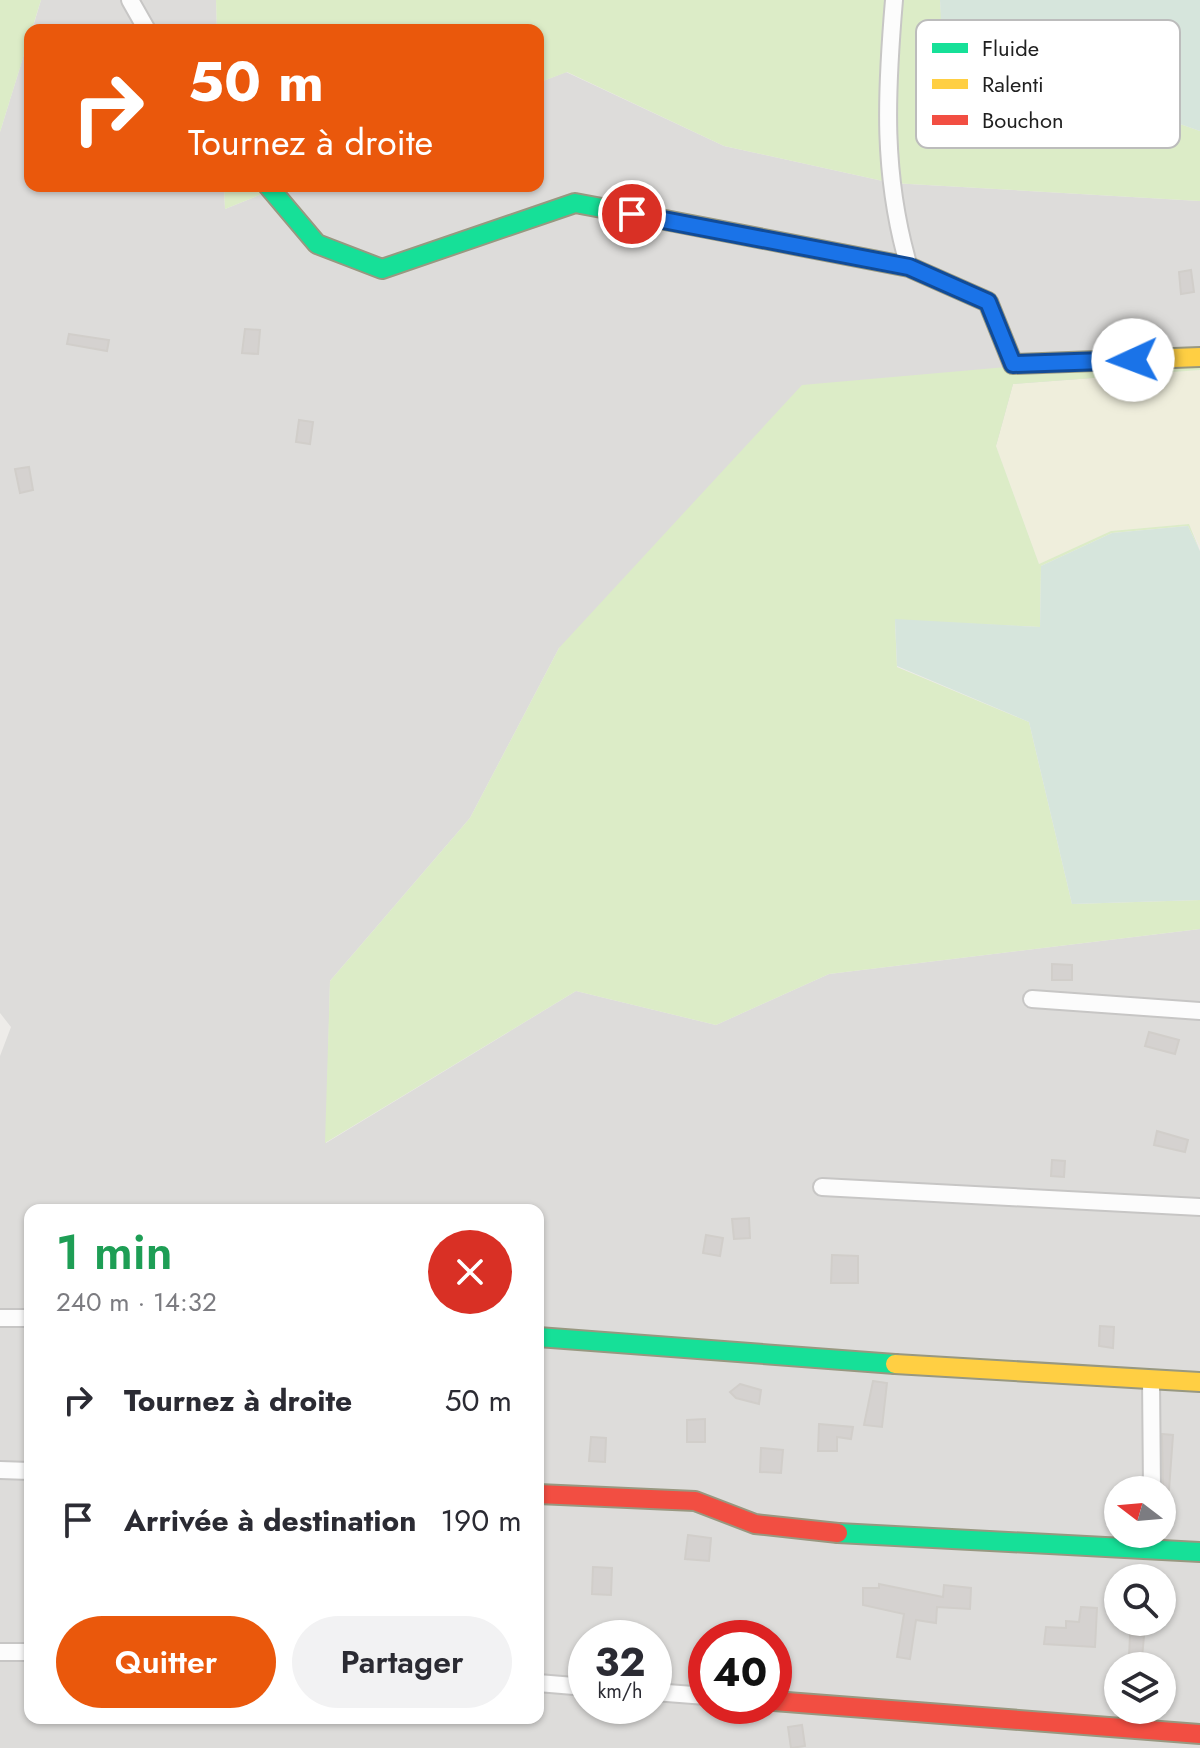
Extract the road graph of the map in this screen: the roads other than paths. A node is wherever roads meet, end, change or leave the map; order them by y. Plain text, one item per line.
1 (130, 0) edge
2 (894, 0) edge
3 (144, 24) edge
4 (273, 192) edge
5 (909, 267) junction
6 (1200, 357) edge
7 (1032, 999) dead end
8 (1200, 1011) edge
9 (822, 1187) dead end
10 (1200, 1207) edge
11 (0, 1318) edge
12 (24, 1318) edge
13 (544, 1337) edge
14 (1151, 1379) junction
15 (1200, 1382) edge
16 (0, 1470) edge
17 (24, 1471) edge
18 (1152, 1476) edge
19 (544, 1494) edge
20 (1104, 1540) edge
21 (1176, 1547) edge
22 (1200, 1552) edge
23 (0, 1652) edge
24 (24, 1652) edge
25 (544, 1684) edge
26 (568, 1686) edge
27 (792, 1702) edge
28 (1200, 1734) edge

1 - 3 street
2 - 5 street
4 - 5 street
5 - 6 street
7 - 8 street
9 - 10 street
11 - 12 street
13 - 14 street
14 - 15 street
14 - 18 street
16 - 17 street
19 - 20 street
21 - 22 street
23 - 24 street
25 - 26 street
27 - 28 street

